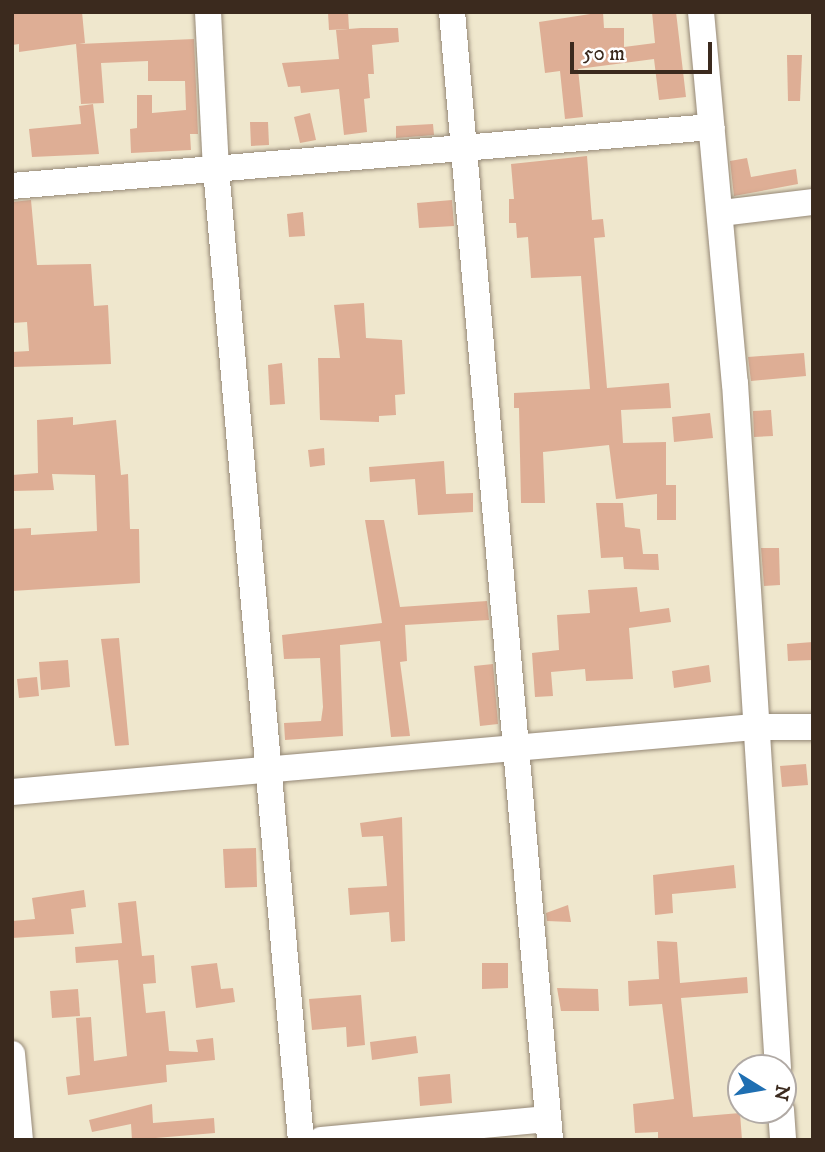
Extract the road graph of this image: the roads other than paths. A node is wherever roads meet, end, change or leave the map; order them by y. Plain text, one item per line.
1 (208, 12) edge
2 (452, 12) edge
3 (701, 12) edge
4 (712, 127) junction
5 (462, 146) junction
6 (216, 169) junction
7 (12, 186) edge
8 (813, 202) edge
9 (721, 213) junction
10 (754, 727) junction
11 (813, 727) edge
12 (513, 747) junction
13 (271, 769) junction
14 (12, 792) edge
15 (12, 1054) edge
16 (777, 1054) edge
17 (549, 1129) edge
18 (20, 1140) edge
19 (301, 1140) edge
20 (321, 1140) edge

1 - 6 street
2 - 5 street
3 - 4 street
4 - 5 street
4 - 9 street
5 - 6 street
5 - 12 street
6 - 7 street
6 - 13 street
8 - 9 street
9 - 10 street
10 - 11 street
10 - 12 street
10 - 16 street
12 - 13 street
12 - 17 street
13 - 14 street
13 - 19 street
15 - 18 street
17 - 20 street

